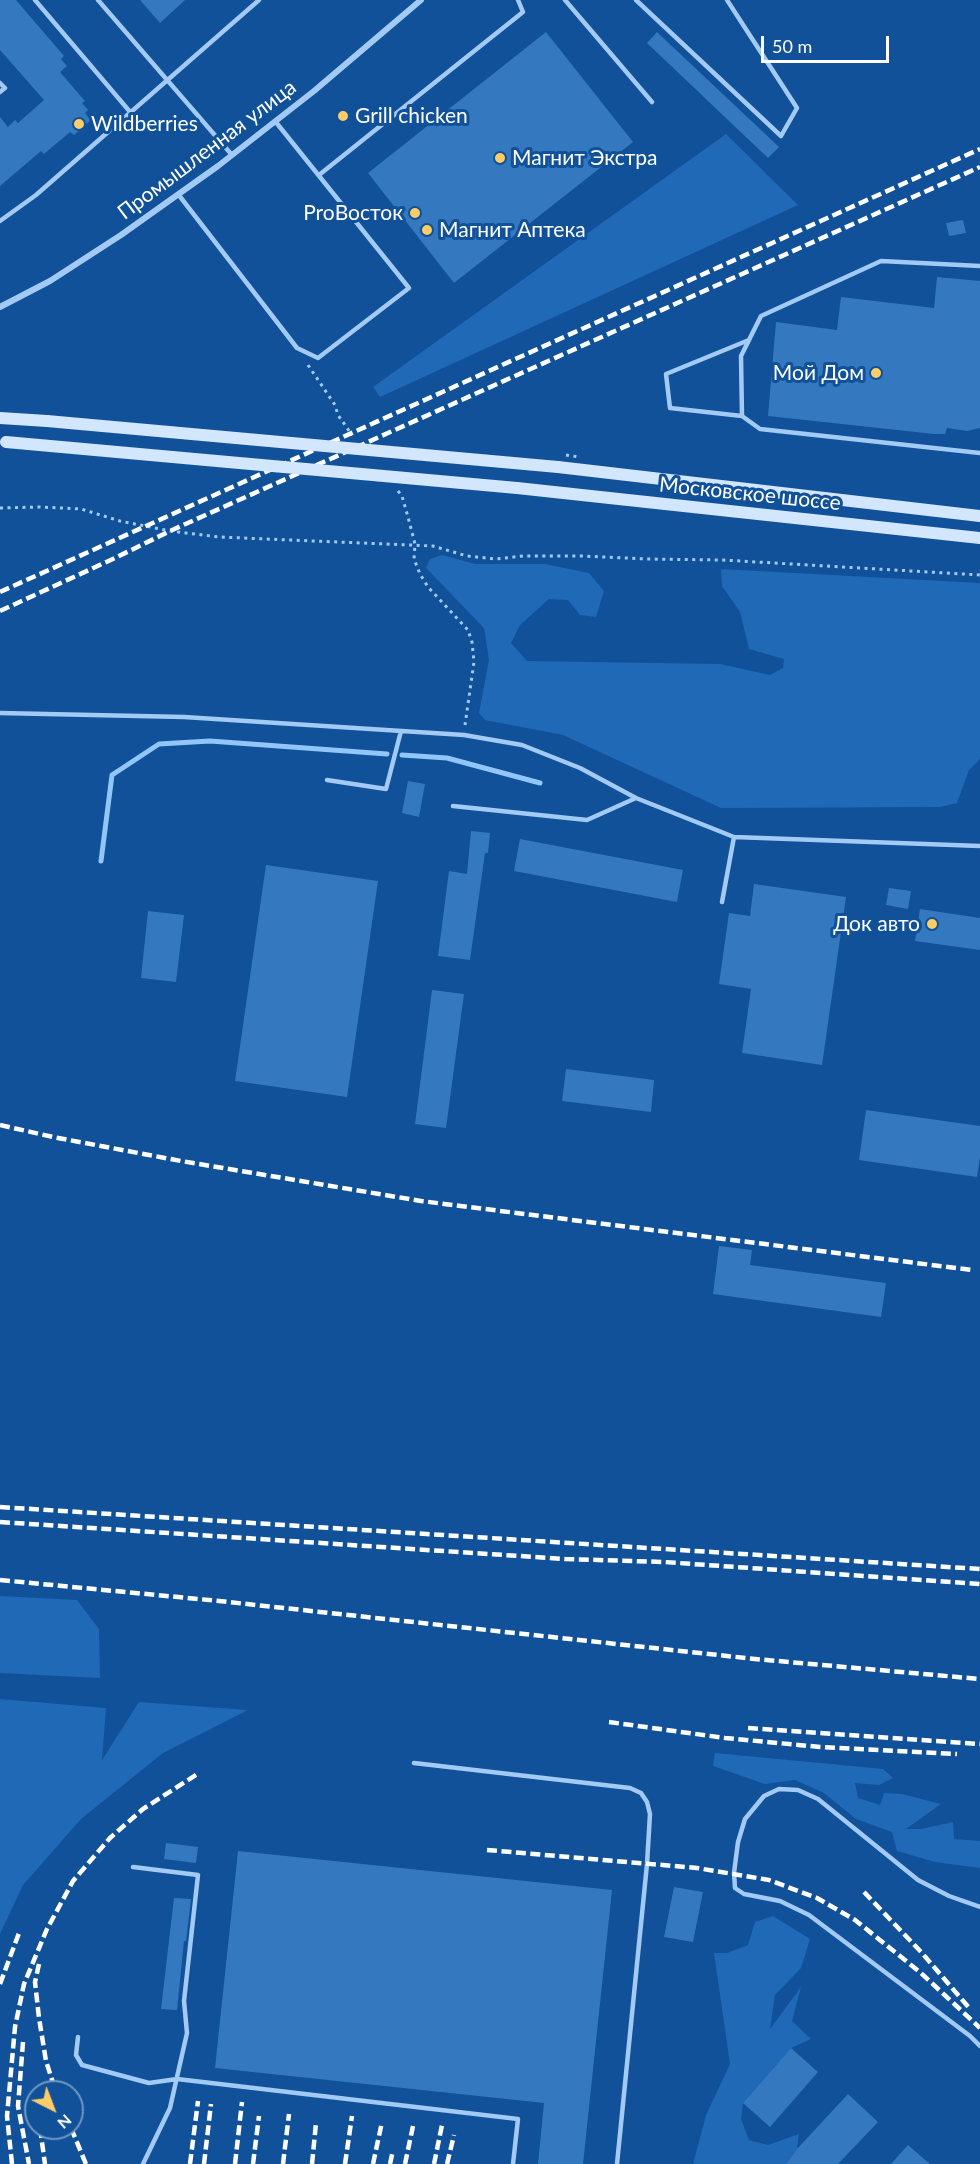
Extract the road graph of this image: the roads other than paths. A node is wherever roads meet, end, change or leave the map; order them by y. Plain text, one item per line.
1 (34, 0) edge
2 (98, 0) edge
3 (259, 0) edge
4 (421, 0) edge
5 (519, 0) edge
6 (565, 0) edge
7 (636, 0) edge
8 (727, 0) edge
9 (168, 81) junction
10 (0, 83) edge
11 (0, 92) edge
12 (652, 102) dead end
13 (131, 113) junction
14 (275, 121) junction
15 (232, 155) junction
16 (319, 175) junction
17 (178, 195) junction
18 (0, 221) edge
19 (980, 266) edge
20 (0, 307) edge
21 (749, 340) junction
22 (741, 416) junction
23 (0, 418) edge
24 (3, 442) edge
25 (980, 453) edge
26 (980, 516) edge
27 (980, 538) edge
28 (0, 713) edge
29 (400, 731) junction
30 (327, 780) dead end
31 (636, 798) junction
32 (453, 806) dead end
33 (734, 837) junction
34 (980, 846) edge
35 (722, 902) dead end
36 (414, 1763) dead end
37 (133, 1867) dead end
38 (980, 1907) edge
39 (78, 2037) dead end
40 (980, 2046) edge
41 (177, 2079) junction
42 (143, 2164) edge
43 (513, 2164) edge
44 (617, 2164) edge

1 - 13 lane
2 - 9 lane
3 - 9 lane
4 - 14 street, Промышленная улица
5 - 16 lane
6 - 12 lane
7 - 8 lane
9 - 13 lane
9 - 15 lane
10 - 11 lane
13 - 18 lane
14 - 15 street, Промышленная улица
14 - 16 lane
15 - 17 street, Промышленная улица
16 - 17 lane
17 - 20 street, Промышленная улица
19 - 21 lane
21 - 22 lane
21 - 22 lane
22 - 25 lane
23 - 26 main road, Московское шоссе, bridge
24 - 27 main road, Московское шоссе, bridge
28 - 29 lane
29 - 30 lane
29 - 31 lane
31 - 32 lane
31 - 33 lane
33 - 34 lane
33 - 35 lane
36 - 44 lane
37 - 41 lane
38 - 40 lane
39 - 41 lane
41 - 42 lane
41 - 43 lane

